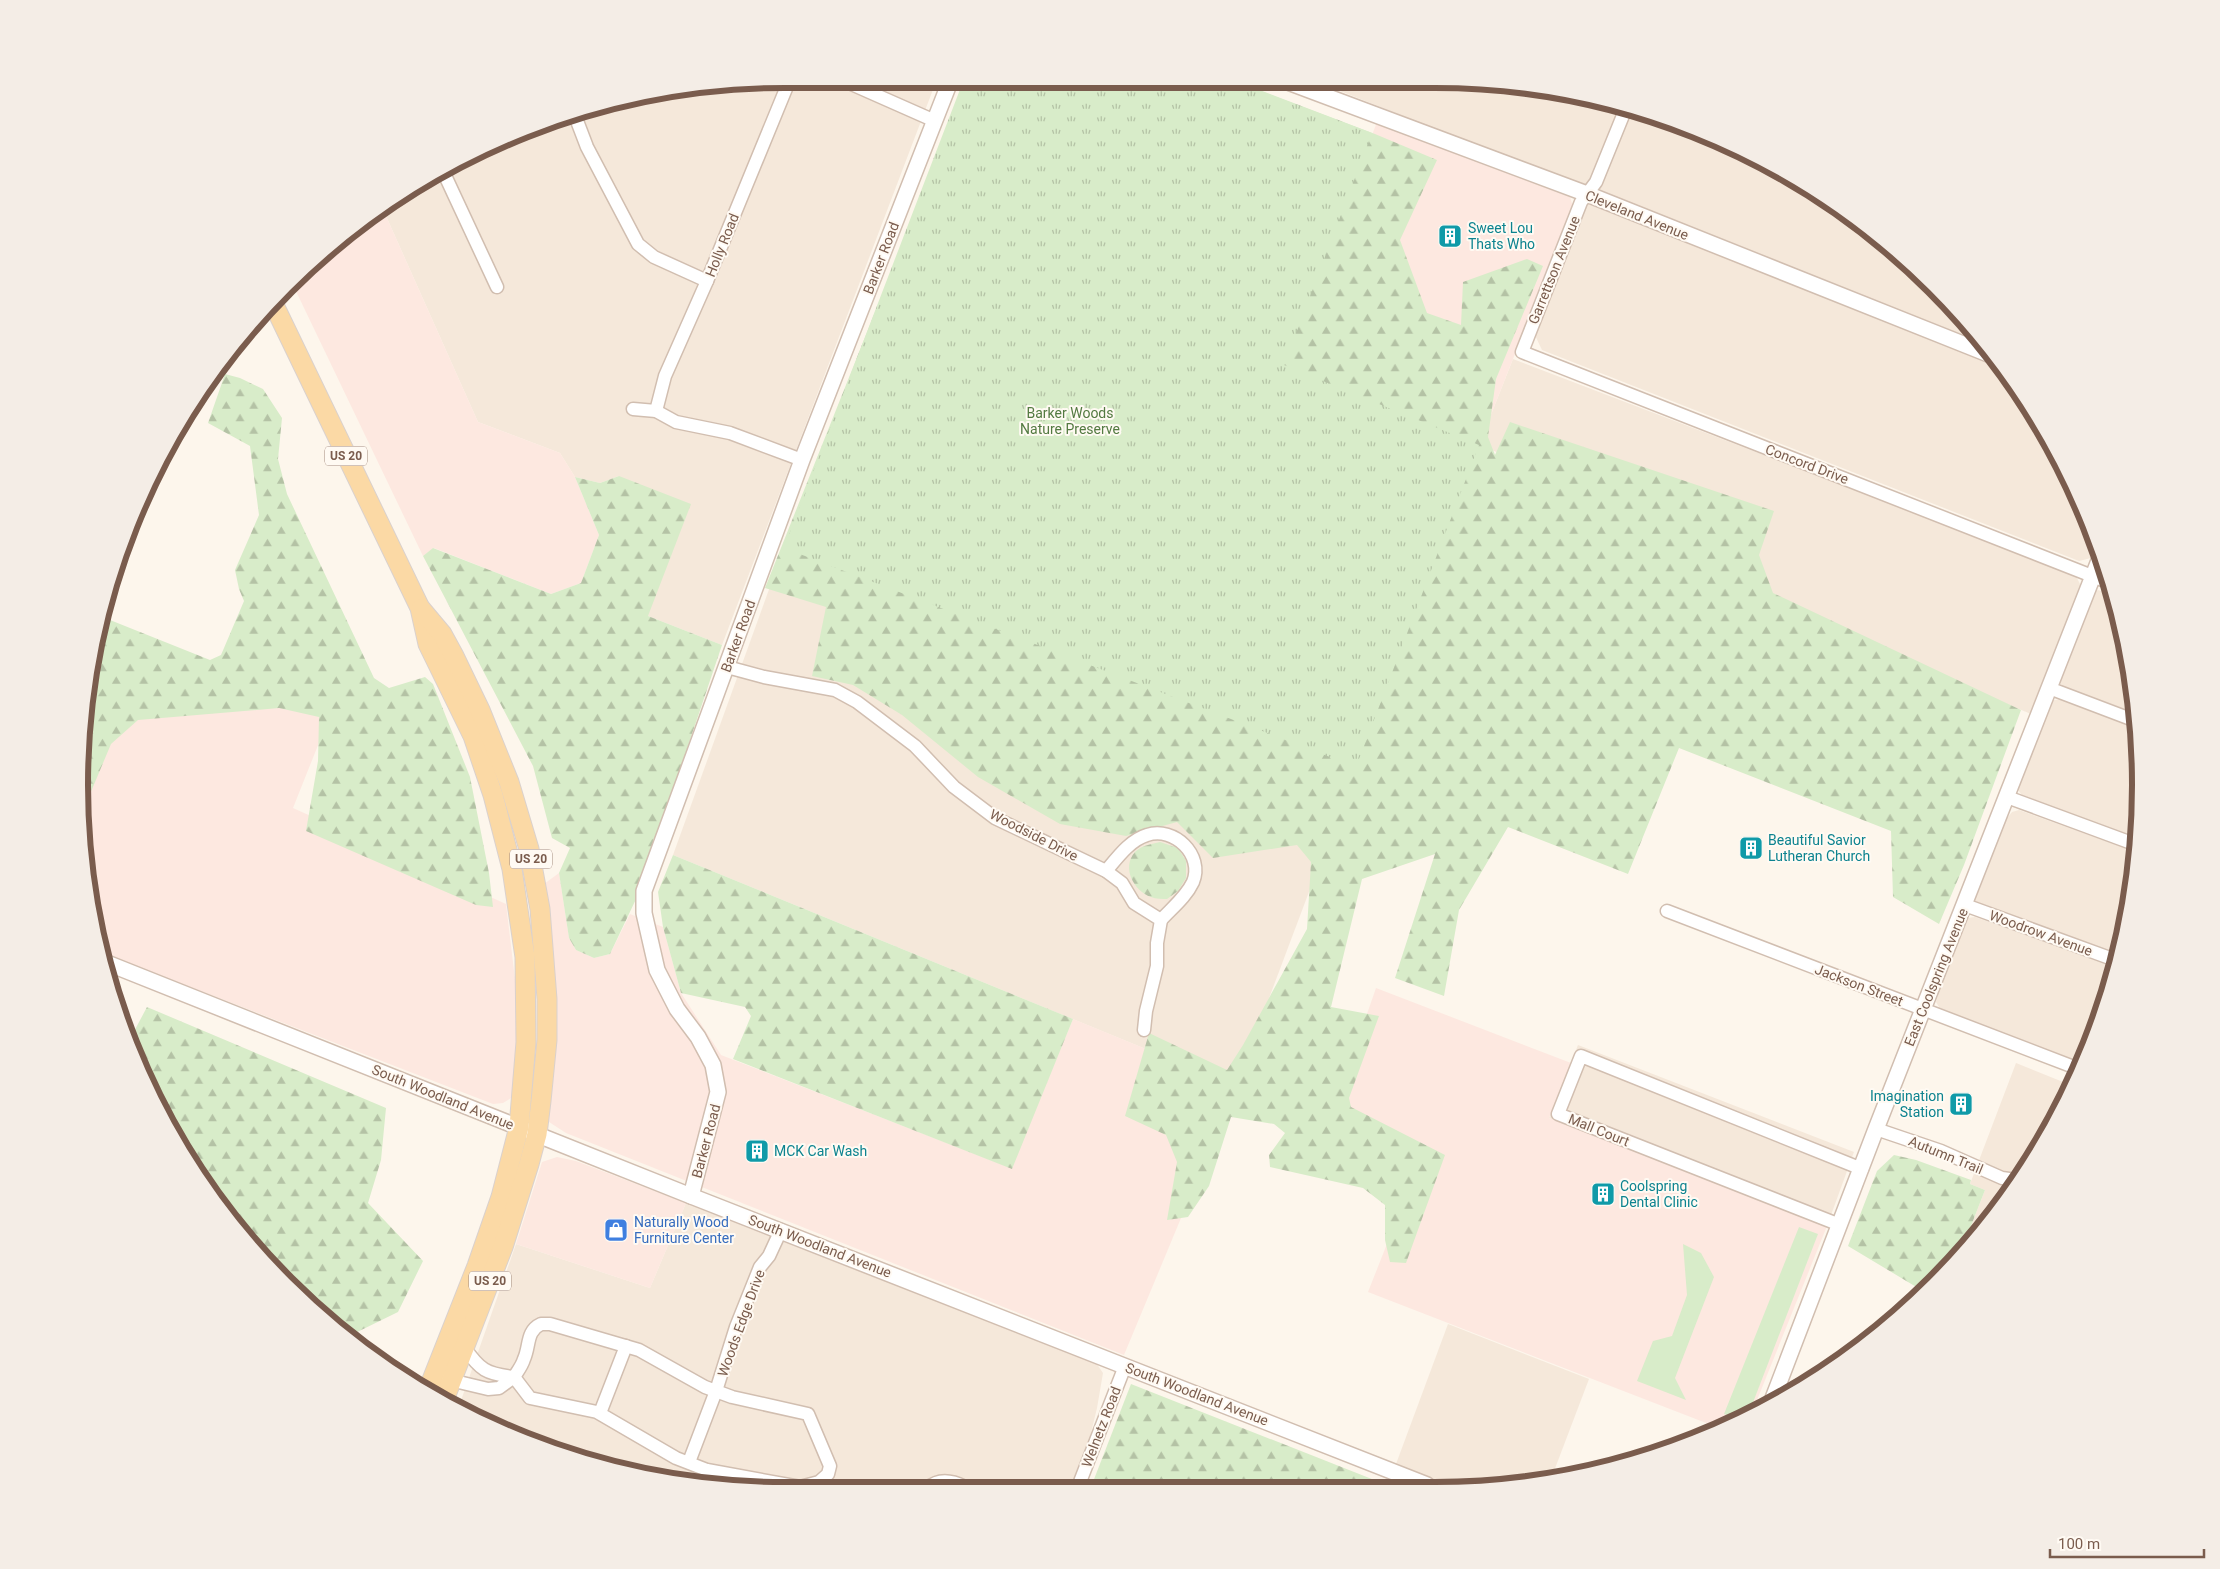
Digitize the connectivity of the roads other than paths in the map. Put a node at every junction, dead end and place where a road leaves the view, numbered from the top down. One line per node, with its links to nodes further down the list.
1 (786, 88): 10 (street, Holly Road)
2 (860, 88): 7 (street)
3 (947, 88): 7 (street, Barker Road)
4 (1304, 88): 9 (street, Cleveland Avenue)
5 (1624, 113): 9 (street, Garrettson Avenue)
6 (576, 119): 10 (street)
7 (934, 121): 17 (street, Barker Road)
8 (445, 176): 11 (street)
9 (1587, 194): 13 (street, Garrettson Avenue); 14 (street, Cleveland Avenue)
10 (707, 281): 16 (street, Holly Road)
11 (497, 287)
12 (276, 309): 36 (main road, US 20)
13 (1522, 352): 19 (street, Concord Drive)
14 (1981, 352)
15 (633, 409): 16 (street)
16 (656, 411): 17 (street)
17 (802, 460): 21 (street, Barker Road)
18 (2097, 565): 19 (street, East Coolspring Avenue)
19 (2093, 576): 20 (street, Concord Drive); 22 (street, East Coolspring Avenue)
20 (2102, 580)
21 (727, 667): 26 (street, Woodside Drive); 39 (street, Barker Road)
22 (2048, 688): 23 (street); 24 (street, East Coolspring Avenue)
23 (2129, 718)
24 (2007, 797): 25 (street); 27 (street, East Coolspring Avenue)
25 (2130, 842)
26 (1106, 870): 29 (street, Woodside Drive); 29 (street)
27 (1964, 905): 30 (street, Woodrow Avenue); 32 (street, East Coolspring Avenue)
28 (1667, 911): 32 (street, Jackson Street)
29 (1161, 920): 33 (street)
30 (2110, 958)
31 (111, 965): 36 (street, South Woodland Avenue)
32 (1923, 1010): 34 (street, Jackson Street); 35 (street, East Coolspring Avenue)
33 (1144, 1030)
34 (2072, 1066)
35 (1876, 1129): 37 (street, East Coolspring Avenue); 38 (street, Autumn Trail)
36 (528, 1130): 39 (street, South Woodland Avenue); 43 (main road, US 20); 47 (main road, US 20)
37 (1862, 1169): 40 (street, East Coolspring Avenue); 40 (street, Mall Court)
38 (2010, 1179)
39 (691, 1196): 41 (street, South Woodland Avenue)
40 (1840, 1225): 49 (street, East Coolspring Avenue)
41 (781, 1230): 44 (street, South Woodland Avenue); 48 (street, Woods Edge Drive)
42 (626, 1346): 45 (street, Woods Edge Drive); 48 (street, Woods Edge Drive); 51 (street)
43 (464, 1347): 45 (street); 46 (main road, US 20)
44 (1125, 1366): 55 (street, Welnetz Road); 56 (street, South Woodland Avenue)
45 (514, 1377): 46 (street); 51 (street, Woods Edge Drive)
46 (452, 1381): 47 (street); 50 (main road, US 20)
47 (431, 1382)
48 (716, 1391): 52 (street, Woods Edge Drive); 54 (street, Woods Edge Drive)
49 (1776, 1393)
50 (447, 1394)
51 (600, 1413): 52 (street, Woods Edge Drive)
52 (689, 1462): 53 (street, Woods Edge Drive)
53 (769, 1481)
54 (819, 1482)
55 (1080, 1482)
56 (1419, 1482)

